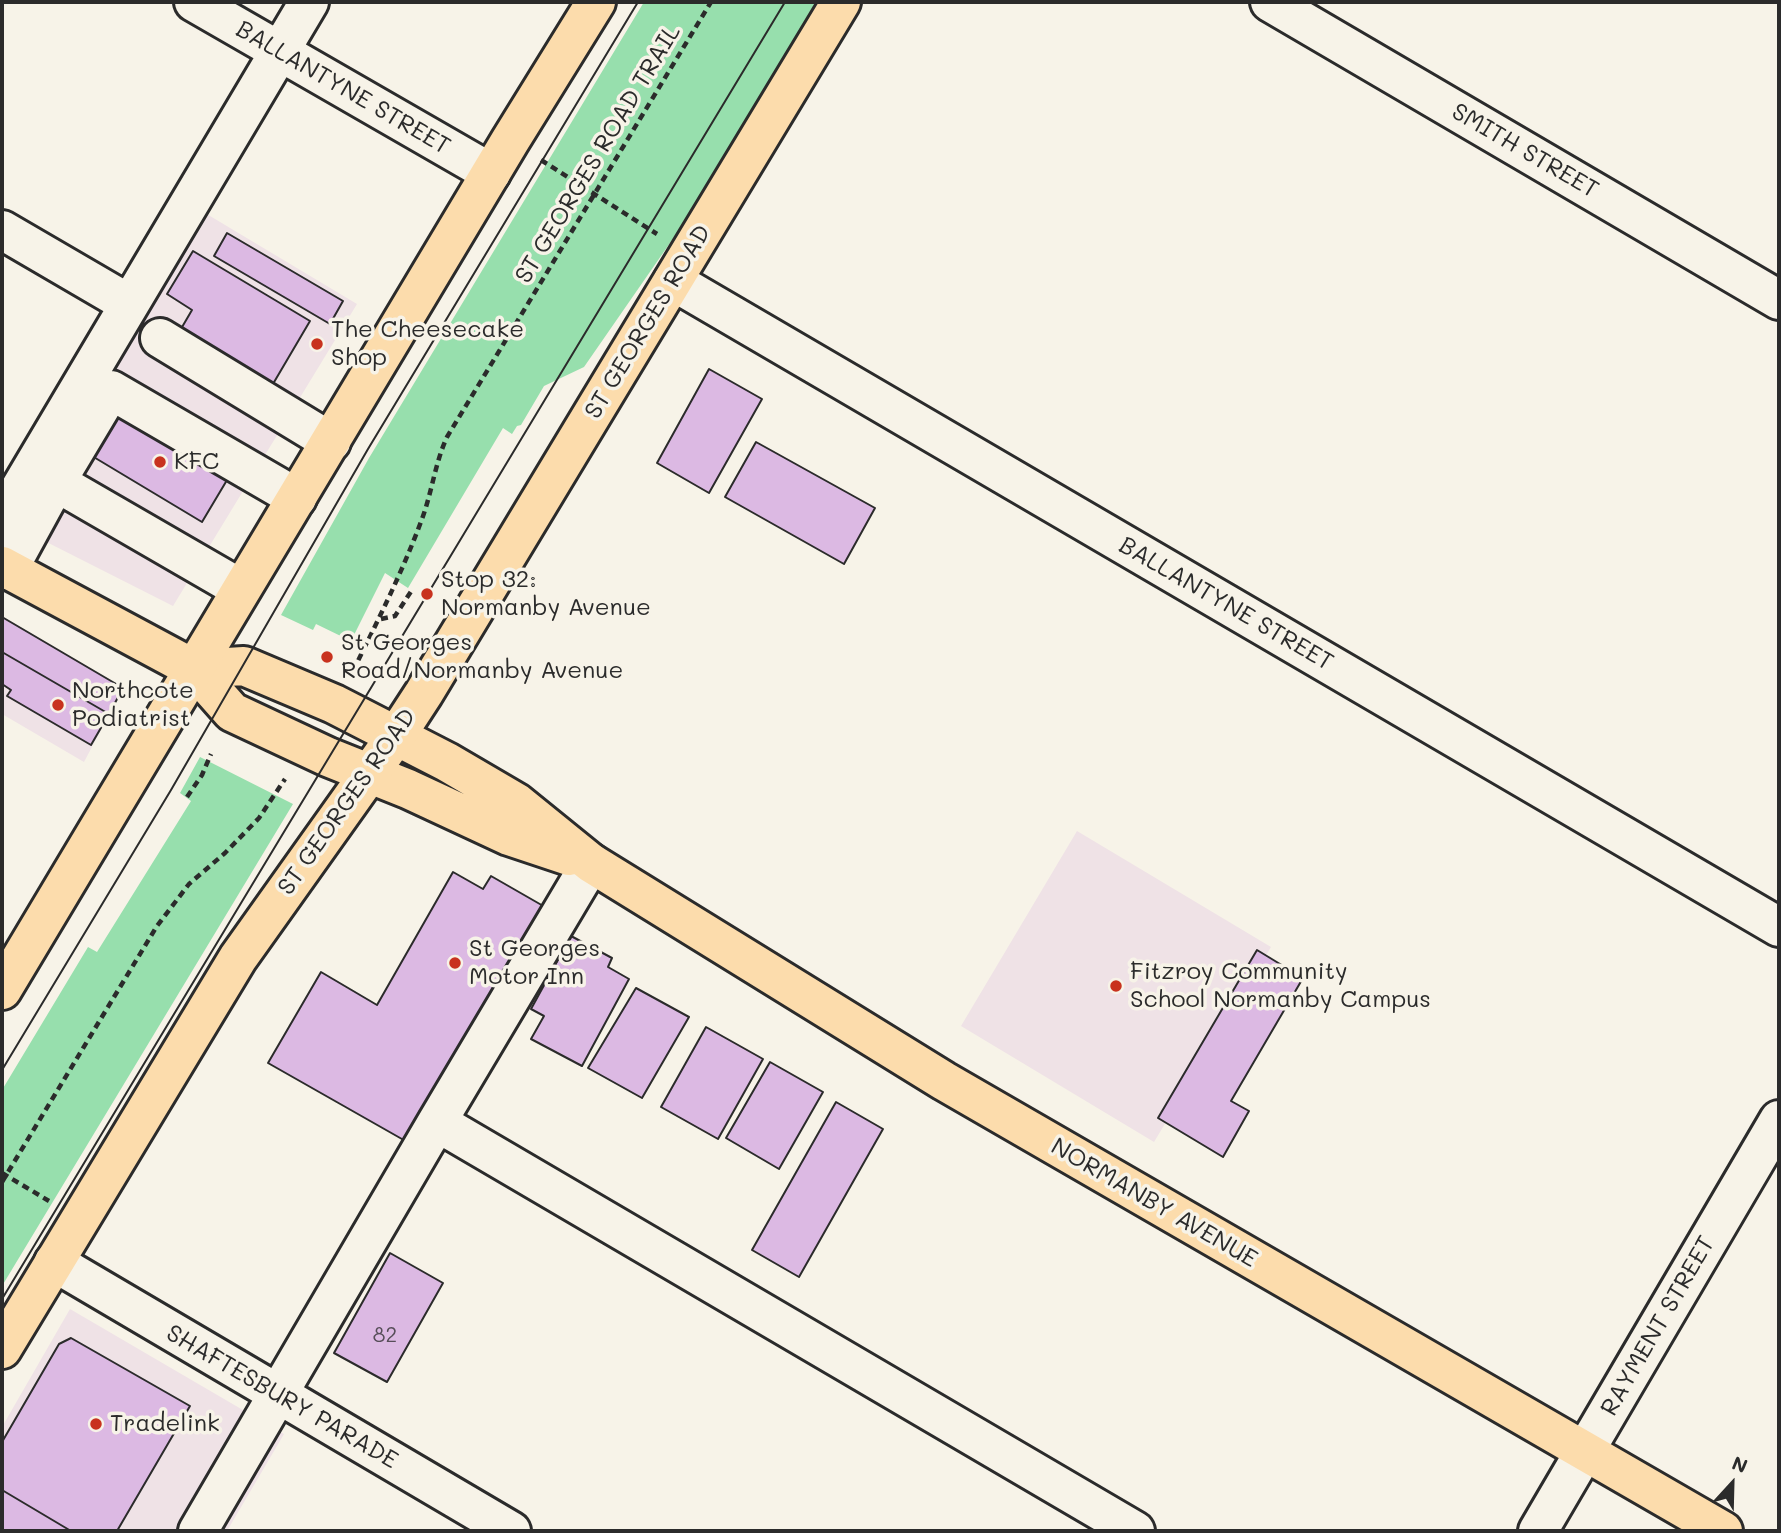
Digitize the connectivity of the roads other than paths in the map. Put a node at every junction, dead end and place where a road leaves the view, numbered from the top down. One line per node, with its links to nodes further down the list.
1 (194, 2): 6 (street, BALLANTYNE STREET)
2 (309, 2): 6 (street)
3 (596, 2): 7 (main road)
4 (841, 2): 9 (main road, ST GEORGES ROAD)
5 (1270, 2): 10 (street, SMITH STREET)
6 (278, 51): 7 (street, BALLANTYNE STREET); 11 (street)
7 (491, 173): 13 (main road)
8 (2, 230): 11 (street)
9 (682, 266): 20 (main road, ST GEORGES ROAD); 23 (street, BALLANTYNE STREET)
10 (1779, 300)
11 (129, 304): 16 (street)
12 (160, 338): 13 (street)
13 (331, 442): 15 (main road)
14 (56, 482): 15 (street); 17 (street); 18 (street)
15 (297, 498): 18 (main road)
16 (2, 519)
17 (5, 568): 19 (main road, NORMANBY AVENUE)
18 (241, 589): 19 (main road)
19 (194, 669): 20 (main road, NORMANBY AVENUE); 21 (main road, NORMANBY AVENUE); 24 (main road)
20 (396, 736): 21 (main road, ST GEORGES ROAD); 22 (main road, NORMANBY AVENUE)
21 (369, 774): 22 (main road, NORMANBY AVENUE); 27 (main road, ST GEORGES ROAD)
22 (591, 863): 26 (street); 30 (main road, NORMANBY AVENUE)
23 (1779, 927)
24 (2, 990)
25 (1779, 1120): 30 (street, RAYMENT STREET)
26 (437, 1122): 29 (street); 33 (street)
27 (54, 1262): 28 (main road, ST GEORGES ROAD); 29 (street, SHAFTESBURY PARADE)
28 (2, 1349)
29 (277, 1395): 31 (street); 32 (street, SHAFTESBURY PARADE)
30 (1584, 1452): 34 (street, RAYMENT STREET); 35 (main road, NORMANBY AVENUE)
31 (198, 1531)
32 (511, 1531)
33 (1135, 1531)
34 (1538, 1531)
35 (1723, 1531)

